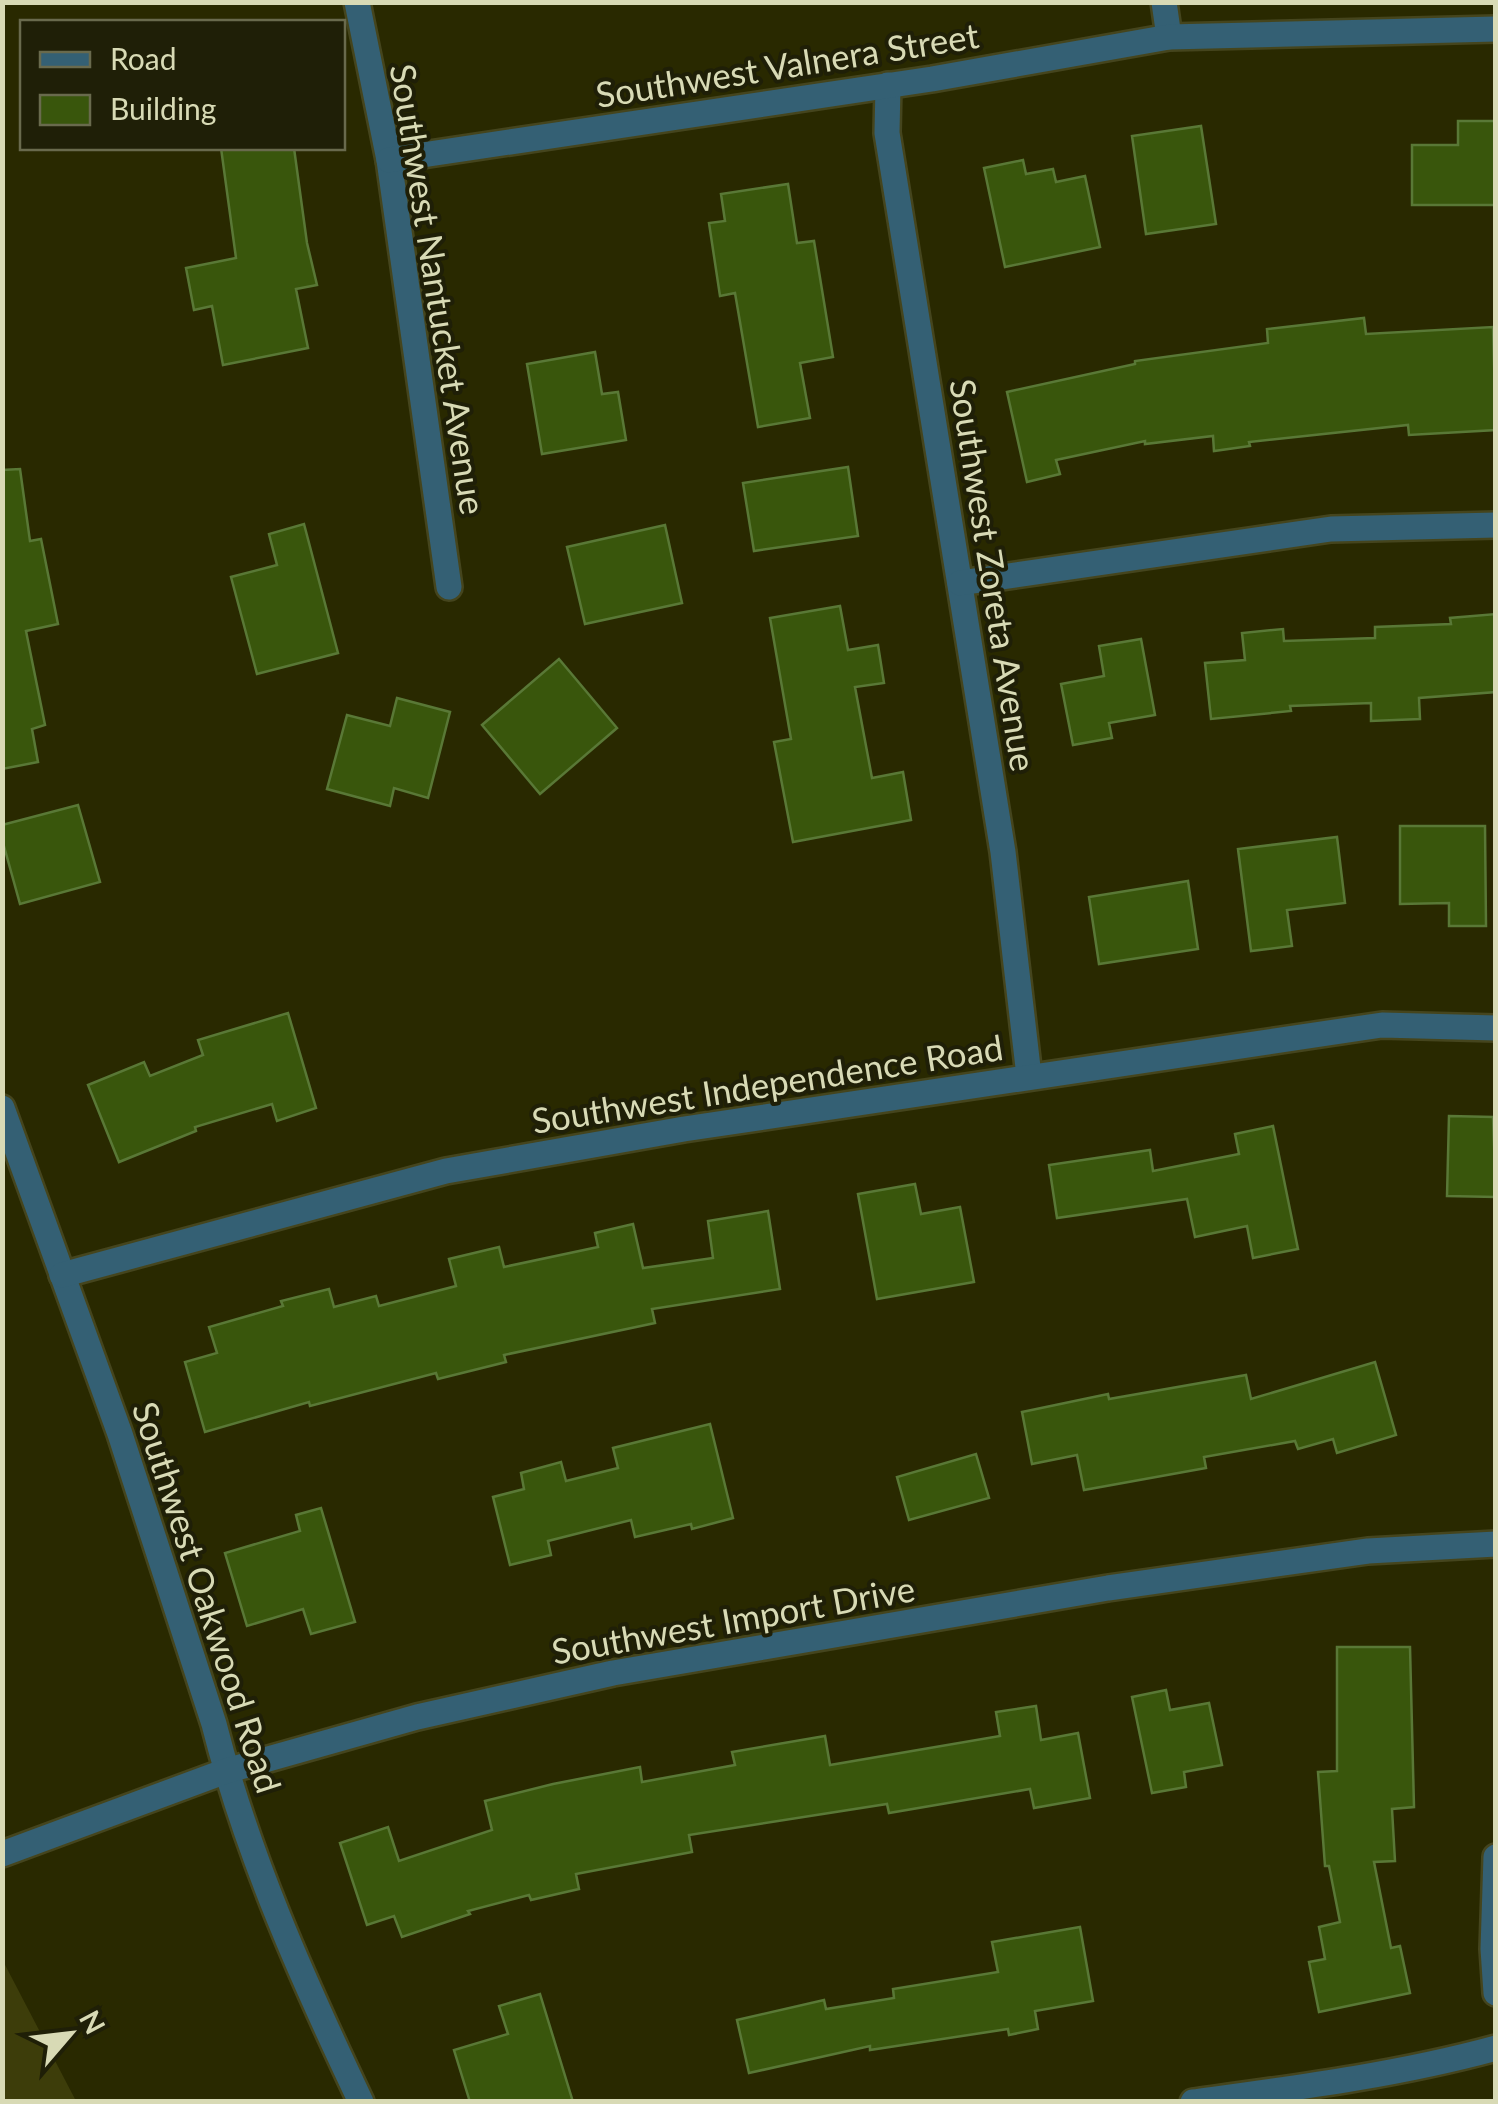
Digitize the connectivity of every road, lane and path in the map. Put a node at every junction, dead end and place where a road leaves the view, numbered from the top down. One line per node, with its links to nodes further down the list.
1 (357, 2): 6 (street, Southwest Nantucket Avenue)
2 (1164, 2): 4 (street)
3 (1496, 29): 4 (street, Southwest Valnera Street)
4 (1169, 37): 5 (street, Southwest Valnera Street)
5 (888, 85): 6 (street, Southwest Valnera Street); 8 (street, Southwest Zoreta Avenue)
6 (388, 160): 9 (street, Southwest Nantucket Avenue)
7 (1496, 525): 8 (street)
8 (960, 583): 11 (street, Southwest Zoreta Avenue)
9 (449, 587)
10 (1496, 1028): 11 (street, Southwest Independence Road)
11 (1029, 1076): 13 (street, Southwest Independence Road)
12 (2, 1108): 13 (street, Southwest Oakwood Road)
13 (62, 1275): 15 (street, Southwest Oakwood Road)
14 (1496, 1544): 15 (street, Southwest Import Drive)
15 (226, 1771): 16 (street, Southwest Import Drive); 20 (street, Southwest Oakwood Road)
16 (2, 1854)
17 (1496, 1857): 18 (street)
18 (1496, 1993)
19 (1496, 2048): 21 (street)
20 (361, 2102)
21 (1193, 2102)

